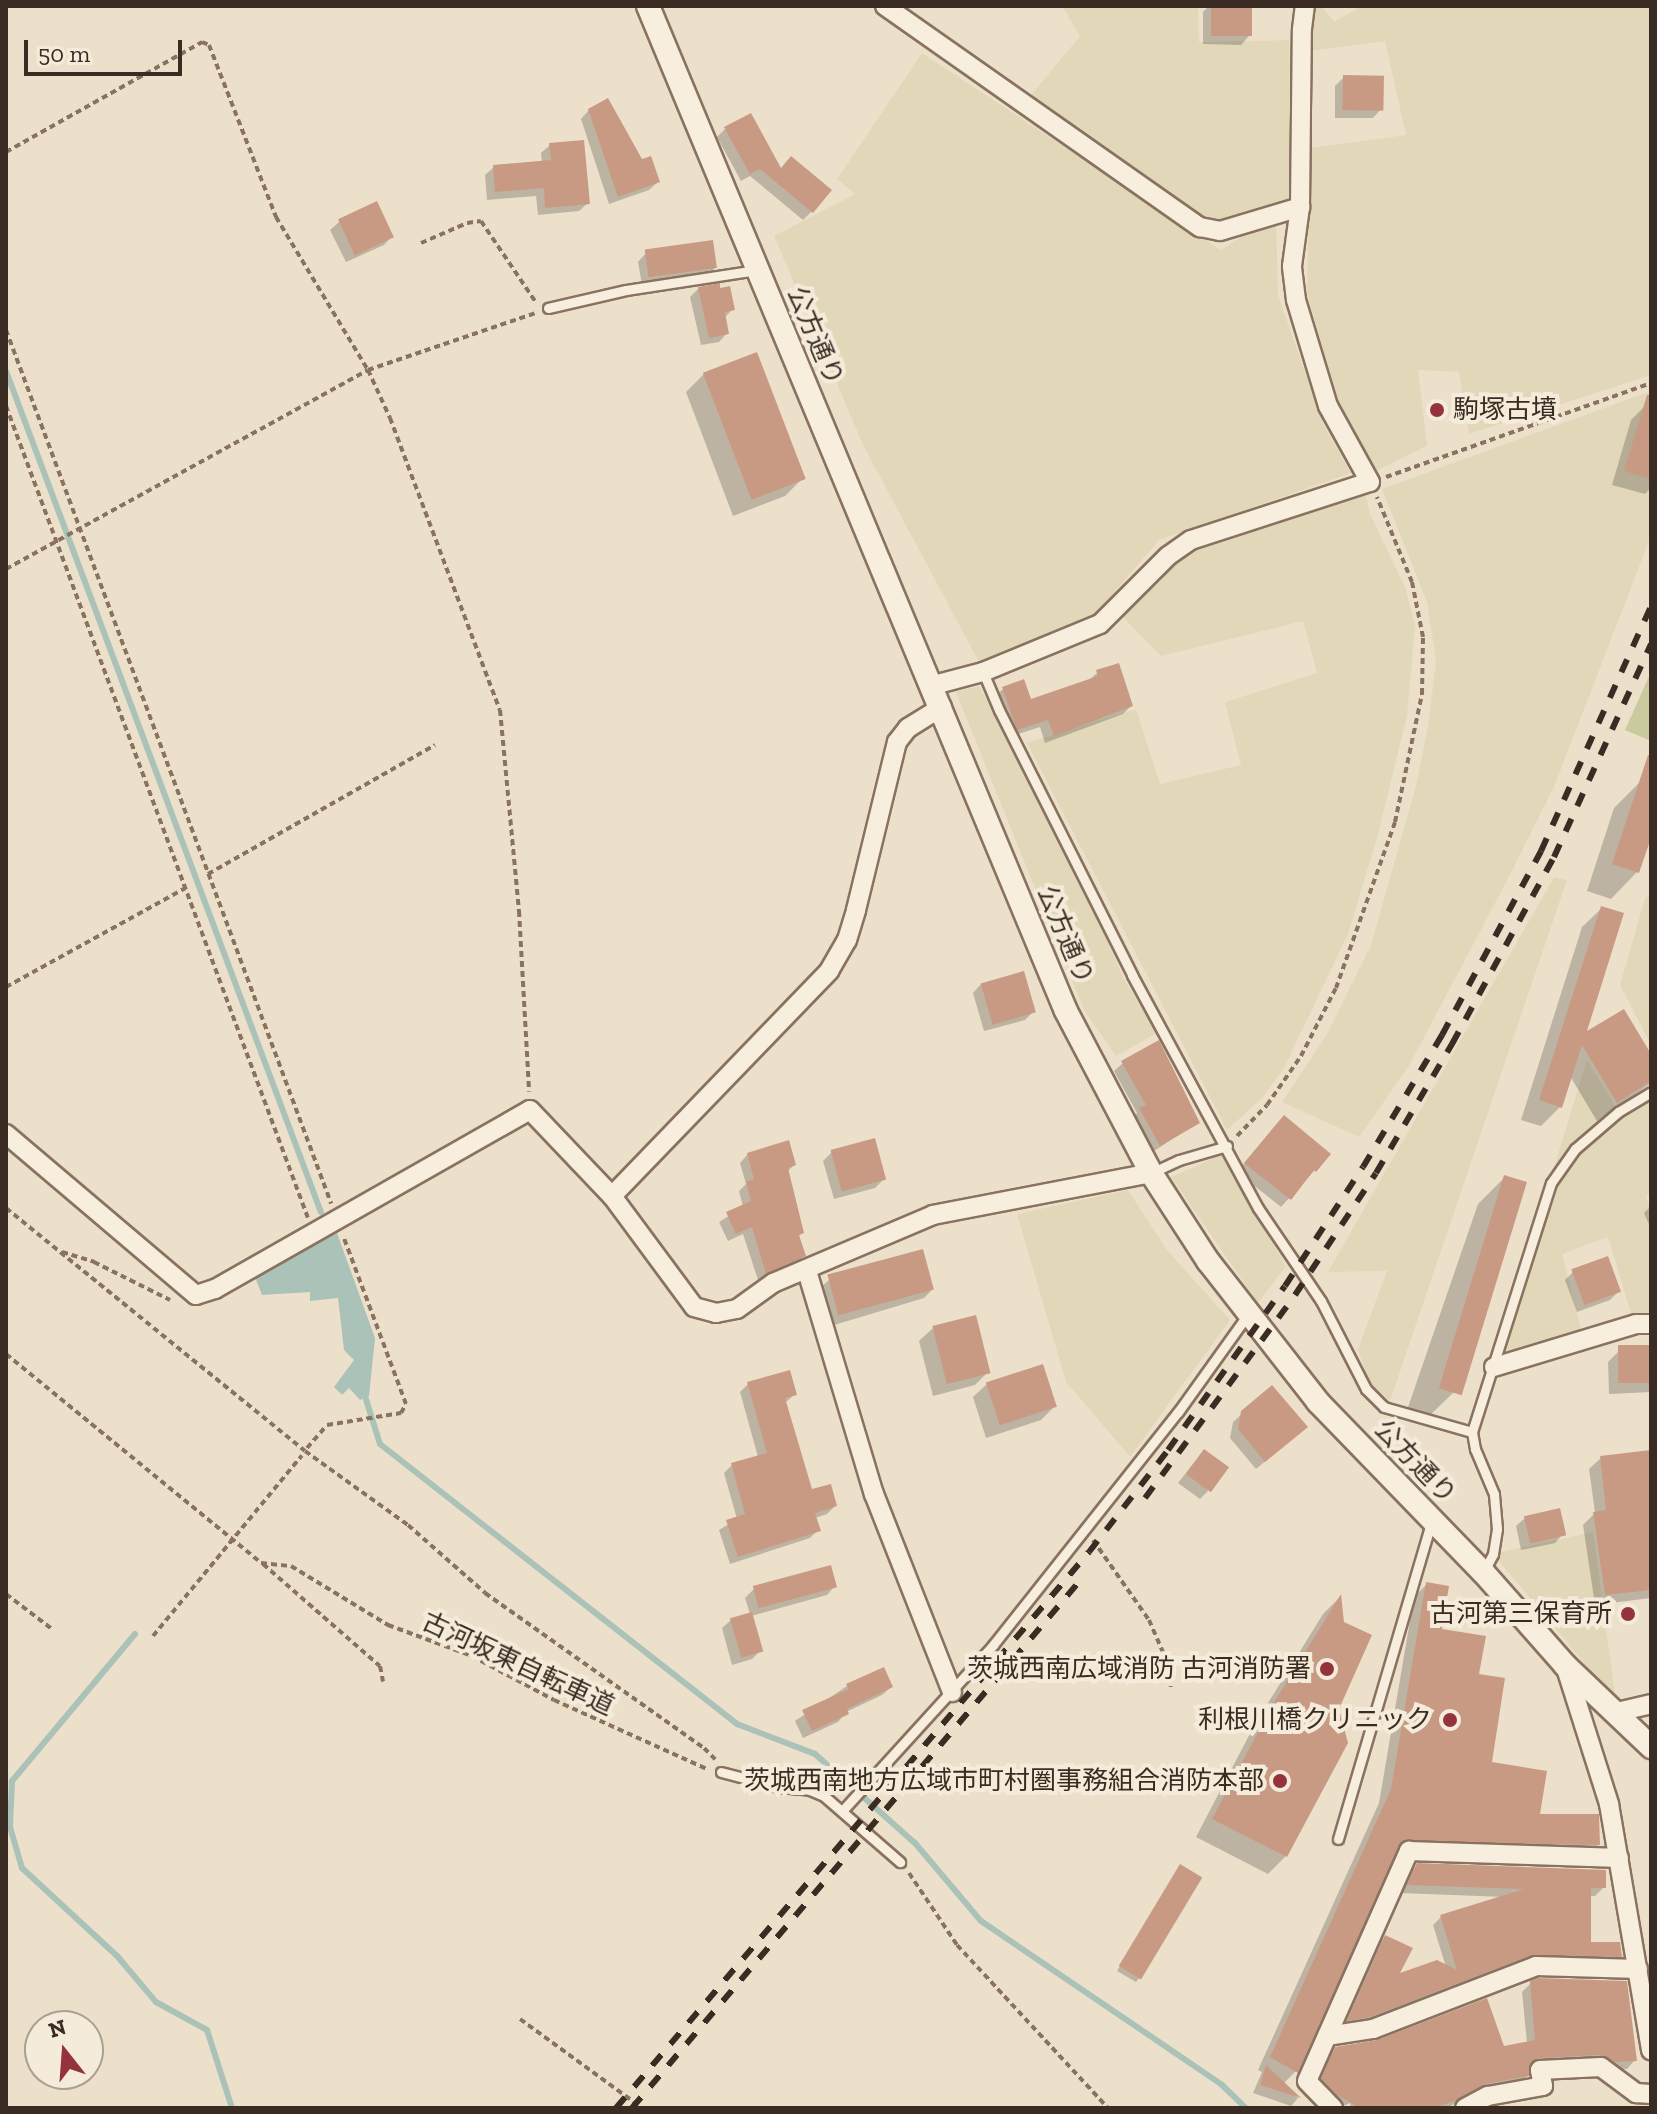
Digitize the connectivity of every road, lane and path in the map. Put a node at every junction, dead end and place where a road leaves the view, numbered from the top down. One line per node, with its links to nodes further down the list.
1 (648, 6): 7 (street, 公方通り)
2 (885, 6): 5 (street)
3 (1305, 6): 5 (street)
4 (6, 152): 10 (path)
5 (1300, 207): 13 (street)
6 (421, 243): 8 (path)
7 (756, 270): 8 (lane); 18 (street, 公方通り)
8 (548, 308): 10 (path)
9 (6, 330): 14 (path)
10 (368, 370): 14 (path); 25 (path)
11 (1651, 383): 13 (path)
12 (6, 406): 15 (path)
13 (1370, 482): 17 (street); 27 (path)
14 (76, 529): 15 (path); 21 (path)
15 (58, 539): 16 (path); 22 (path)
16 (6, 569)
17 (983, 672): 18 (street); 27 (lane)
18 (934, 685): 19 (street, 公方通り)
19 (942, 707): 28 (street, 公方通り); 29 (street)
20 (435, 745): 21 (path)
21 (208, 874): 31 (path)
22 (185, 888): 23 (path); 32 (path)
23 (6, 987)
24 (1651, 1092): 39 (lane)
25 (530, 1110): 29 (street); 31 (street)
26 (6, 1134): 35 (street)
27 (1227, 1146): 28 (lane); 40 (lane)
28 (1151, 1173): 34 (street); 36 (street, 公方通り)
29 (612, 1196): 34 (street)
30 (6, 1208): 33 (path)
31 (337, 1220): 32 (street); 41 (path)
32 (313, 1233): 35 (street)
33 (58, 1252): 35 (path); 58 (path)
34 (807, 1271): 54 (street)
35 (196, 1295)
36 (1249, 1313): 43 (street, 公方通り); 44 (lane)
37 (1651, 1324): 39 (street)
38 (6, 1354): 45 (path, 古河坂東自転車道)
39 (1494, 1367): 40 (lane)
40 (1472, 1432): 47 (lane)
41 (307, 1448)
42 (302, 1455): 45 (path)
43 (1432, 1520): 47 (street, 公方通り); 60 (lane)
44 (1085, 1530): 53 (path); 54 (lane)
45 (233, 1539): 46 (path, 古河坂東自転車道); 50 (path)
46 (261, 1563): 52 (path, 古河坂東自転車道); 58 (path, 古河坂東自転車道)
47 (1483, 1572): 51 (street, 公方通り)
48 (6, 1594): 49 (path)
49 (52, 1629)
50 (153, 1636)
51 (1565, 1665): 56 (street, 公方通り); 61 (street)
52 (383, 1682)
53 (1171, 1687)
54 (952, 1692): 59 (lane)
55 (1651, 1704): 56 (street)
56 (1617, 1712): 57 (street, 公方通り)
57 (1651, 1747)
58 (721, 1772): 59 (lane)
59 (846, 1807): 62 (lane)
60 (1338, 1839)
61 (1619, 1858): 63 (street); 65 (street)
62 (900, 1862): 69 (path)
63 (1638, 1969): 65 (street); 66 (street)
64 (520, 2019): 68 (path)
65 (1327, 2036): 70 (street)
66 (1651, 2050)
67 (1651, 2094): 71 (street)
68 (642, 2108)
69 (1108, 2108)
70 (1333, 2108)
71 (1465, 2108)

